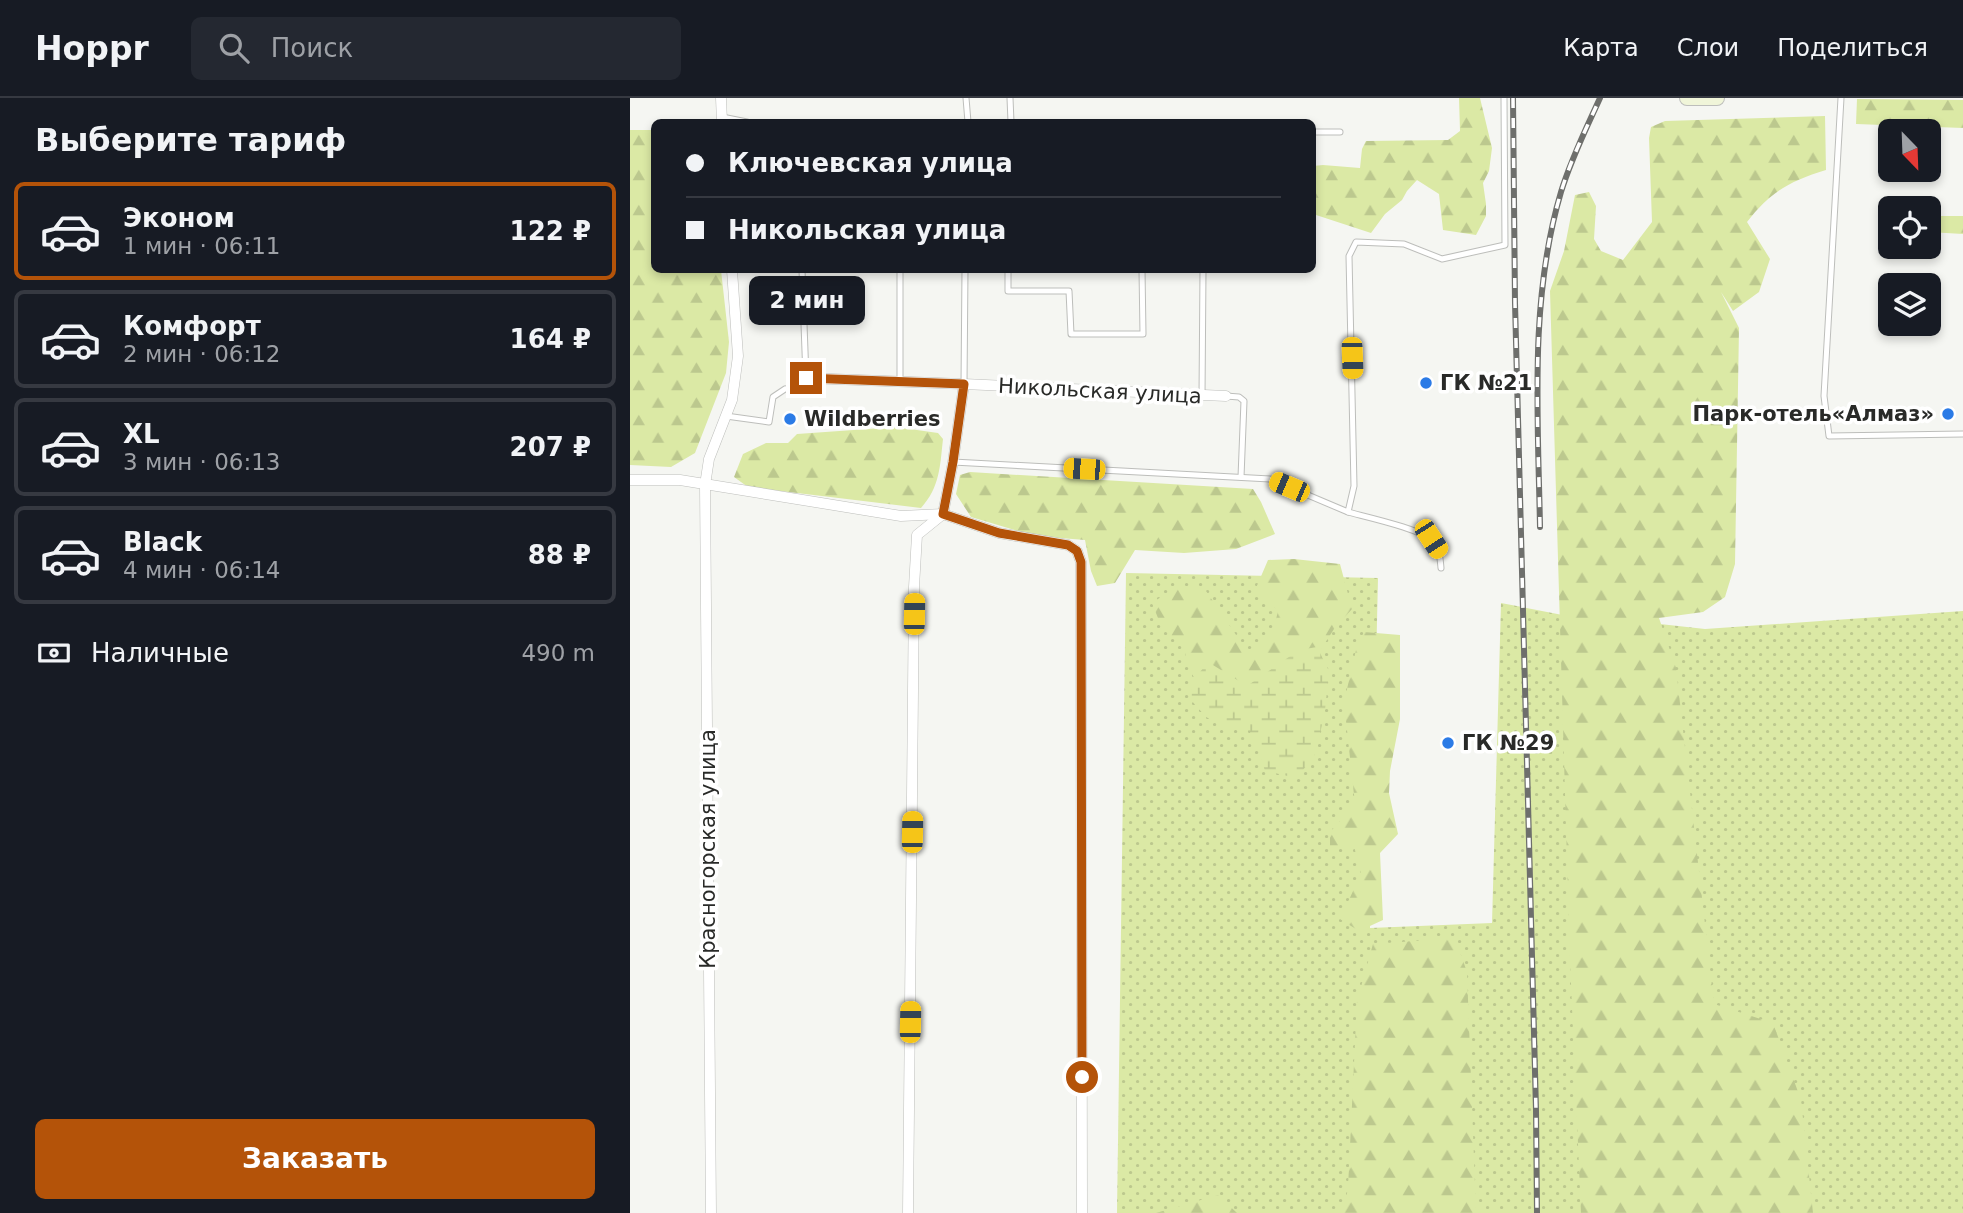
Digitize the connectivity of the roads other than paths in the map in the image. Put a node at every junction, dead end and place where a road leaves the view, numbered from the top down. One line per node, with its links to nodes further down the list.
1 (721, 98): 8 (street)
2 (966, 98): 9 (lane)
3 (1010, 98): 10 (lane)
4 (1504, 98): 32 (lane)
5 (1687, 98): 6 (main road)
6 (1717, 98)
7 (1841, 98): 27 (lane)
8 (722, 119)
9 (968, 119)
10 (1011, 119)
11 (1316, 132): 12 (lane)
12 (1340, 132)
13 (732, 273): 26 (street, Красногорская улица)
14 (802, 273): 20 (lane)
15 (900, 273): 21 (lane)
16 (965, 273): 22 (lane)
17 (1008, 273): 18 (lane)
18 (1142, 273)
19 (1203, 273): 24 (lane)
20 (806, 378): 21 (street, Никольская улица)
21 (900, 382): 22 (street, Никольская улица)
22 (964, 384): 24 (street, Никольская улица); 28 (street)
23 (785, 389): 26 (lane)
24 (1202, 396): 25 (street, Никольская улица)
25 (1226, 396): 29 (lane)
26 (726, 416): 31 (street, Красногорская улица)
27 (1963, 434)
28 (953, 462): 29 (lane); 33 (street)
29 (1241, 477): 32 (lane)
30 (630, 480): 31 (street)
31 (705, 485): 33 (street); 35 (street, Красногорская улица)
32 (1348, 512): 34 (lane)
33 (943, 514): 36 (street); 37 (street)
34 (1441, 568)
35 (711, 1213)
36 (908, 1213)
37 (1082, 1213)

